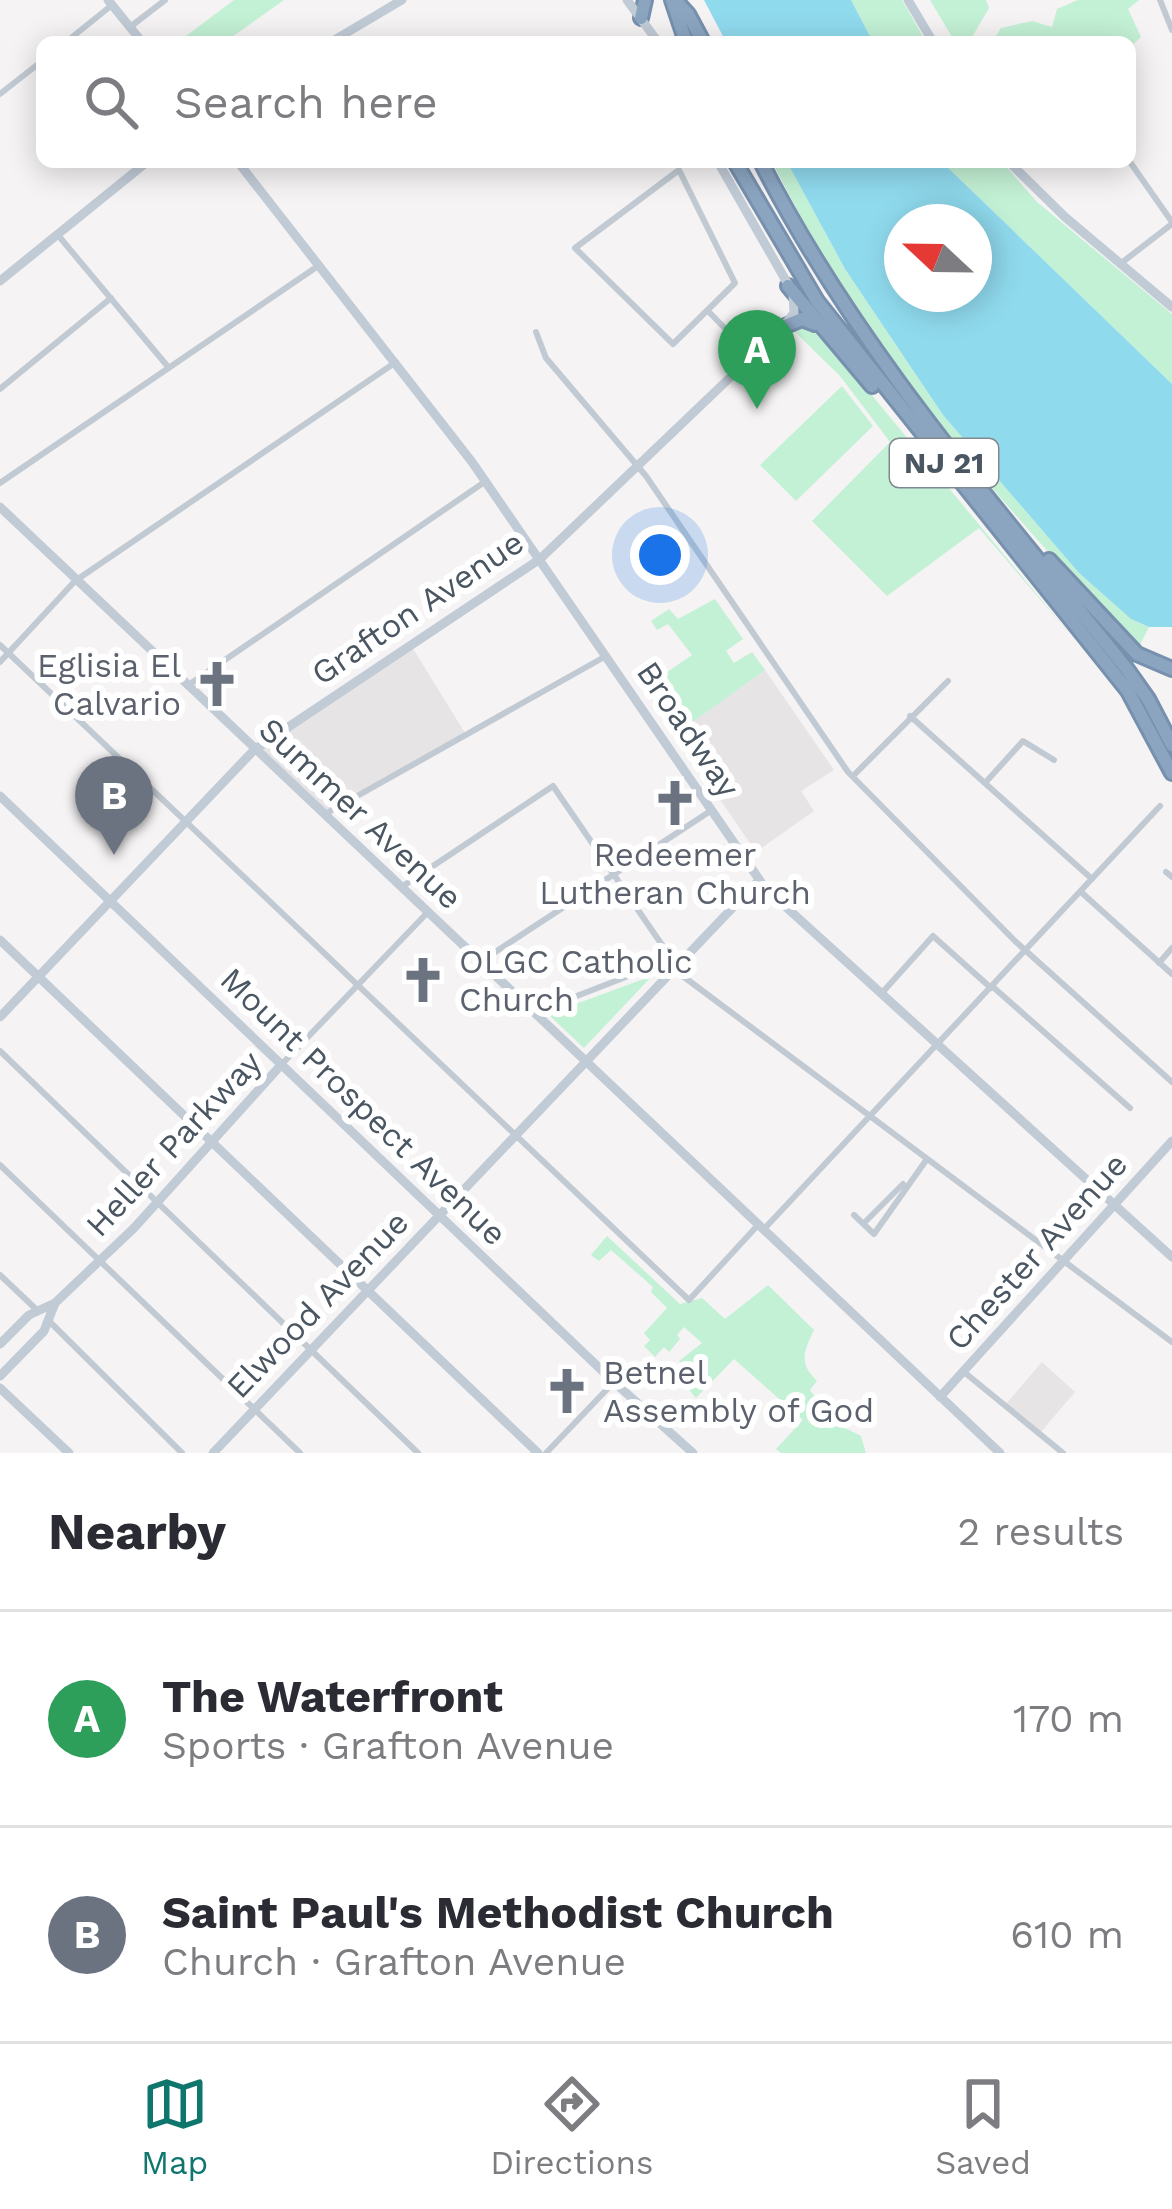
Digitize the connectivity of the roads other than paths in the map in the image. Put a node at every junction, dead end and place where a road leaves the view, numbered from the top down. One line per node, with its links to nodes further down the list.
1 (165, 0): 11 (street)
2 (402, 0): 15 (street)
3 (627, 0): 10 (street)
4 (645, 0): 10 (highway)
5 (674, 0): 17 (highway); 18 (highway)
6 (691, 0): 19 (highway)
7 (908, 0): 20 (street)
8 (1160, 0): 12 (street)
9 (110, 3): 11 (street); 13 (street)
10 (641, 18): 16 (street)
11 (130, 28): 14 (street)
12 (1172, 30)
13 (73, 36)
14 (137, 36)
15 (341, 36)
16 (654, 36)
17 (684, 36)
18 (701, 36)
19 (703, 36)
20 (929, 36)
21 (36, 66): 22 (street)
22 (0, 94)
23 (140, 168): 31 (street)
24 (243, 168): 32 (street, Broadway)
25 (721, 168): 35 (street)
26 (739, 168): 46 (highway, NJ 21)
27 (764, 168): 47 (highway, NJ 21)
28 (1016, 168): 33 (street)
29 (1134, 168): 30 (street)
30 (1172, 223): 33 (street)
31 (58, 234): 34 (street); 36 (street)
32 (321, 264): 43 (street, Broadway); 44 (street)
33 (1120, 264): 37 (street)
34 (0, 280)
35 (788, 286): 39 (street); 40 (highway)
36 (111, 298): 44 (street); 45 (street)
37 (1172, 307)
38 (708, 311): 38 (street); 42 (street)
39 (783, 327): 40 (highway); 42 (street, Grafton Avenue)
40 (824, 330): 46 (highway)
41 (536, 332): 48 (street)
42 (753, 357): 48 (street, Grafton Avenue)
43 (396, 362): 49 (street, Broadway); 53 (street)
44 (169, 368): 50 (street)
45 (0, 389)
46 (939, 456): 65 (highway, NJ 21)
47 (957, 458): 58 (highway); 62 (highway, NJ 21)
48 (638, 466): 52 (street, Grafton Avenue); 66 (street)
49 (486, 482): 52 (street, Broadway); 60 (street)
50 (0, 483)
51 (0, 507): 53 (street, Summer Avenue)
52 (540, 559): 56 (street, Broadway); 63 (street, Grafton Avenue)
53 (75, 581): 55 (street); 60 (street, Summer Avenue)
54 (0, 645): 55 (street)
55 (8, 653): 57 (street); 72 (street)
56 (606, 656): 70 (street, Broadway); 71 (street)
57 (0, 662)
58 (1172, 669)
59 (948, 681): 61 (street)
60 (187, 687): 63 (street, Summer Avenue)
61 (910, 716): 66 (street); 67 (street)
62 (1172, 745)
63 (254, 750): 71 (street, Summer Avenue); 72 (street, Grafton Avenue)
64 (1054, 760): 67 (street)
65 (1172, 773)
66 (852, 778): 82 (street)
67 (985, 783): 74 (street)
68 (0, 796): 78 (street, Mount Prospect Avenue)
69 (1160, 806): 74 (street)
70 (712, 810): 73 (street); 75 (street, Broadway)
71 (323, 815): 76 (street, Summer Avenue)
72 (187, 822): 78 (street, Grafton Avenue); 88 (street)
73 (614, 875): 76 (street); 83 (street); 85 (street)
74 (1092, 879): 77 (street)
75 (759, 880): 85 (street, Elwood Avenue); 90 (street, Broadway)
76 (400, 888): 79 (street, Summer Avenue)
77 (1080, 892): 82 (street); 84 (street)
78 (111, 902): 87 (street, Grafton Avenue); 96 (street, Mount Prospect Avenue)
79 (427, 913): 83 (street, Summer Avenue); 88 (street, Heller Parkway)
80 (0, 940): 87 (street)
81 (1172, 948): 84 (street)
82 (1026, 950): 89 (street); 97 (street)
83 (479, 962): 91 (street, Summer Avenue)
84 (1159, 963): 86 (street)
85 (675, 966): 91 (street); 95 (street, Elwood Avenue); 99 (street)
86 (1172, 974)
87 (38, 977): 92 (street, Grafton Avenue); 101 (street)
88 (359, 986): 96 (street, Heller Parkway); 100 (street)
89 (992, 987): 90 (street); 93 (street); 98 (street)
90 (881, 994): 93 (street, Broadway)
91 (533, 1013): 95 (street, Summer Avenue)
92 (0, 1017)
93 (938, 1045): 99 (street); 107 (street, Broadway)
94 (0, 1051): 106 (street)
95 (585, 1061): 100 (street, Elwood Avenue); 111 (street, Summer Avenue)
96 (281, 1065): 101 (street, Heller Parkway); 108 (street, Mount Prospect Avenue)
97 (1172, 1082)
98 (1130, 1108)
99 (871, 1117): 103 (street); 111 (street)
100 (515, 1135): 108 (street, Elwood Avenue); 111 (street)
101 (209, 1141): 106 (street, Heller Parkway); 116 (street)
102 (1172, 1141): 107 (street, Chester Avenue)
103 (927, 1159): 105 (street); 113 (street)
104 (0, 1165): 114 (street)
105 (915, 1173): 110 (street); 110 (street)
106 (158, 1203): 114 (street, Heller Parkway); 122 (street)
107 (1113, 1204): 112 (street, Broadway); 113 (street, Chester Avenue)
108 (439, 1215): 116 (street, Elwood Avenue); 125 (street, Mount Prospect Avenue)
109 (854, 1215): 110 (street)
110 (863, 1224)
111 (760, 1227): 127 (street, Summer Avenue)
112 (1172, 1257)
113 (1063, 1261): 120 (street); 123 (street, Chester Avenue)
114 (100, 1262): 117 (street, Heller Parkway); 128 (street)
115 (0, 1275): 118 (street)
116 (367, 1291): 122 (street, Elwood Avenue); 134 (street)
117 (56, 1303): 118 (street, Heller Parkway); 119 (street, Heller Parkway)
118 (38, 1311): 119 (street); 121 (street, Heller Parkway)
119 (50, 1322): 124 (street, Heller Parkway); 130 (street)
120 (1172, 1342)
121 (0, 1344)
122 (311, 1350): 128 (street, Elwood Avenue); 133 (street)
123 (963, 1371): 127 (street, Chester Avenue); 137 (street)
124 (0, 1376)
125 (614, 1382): 134 (street); 135 (street, Mount Prospect Avenue)
126 (0, 1388): 129 (street)
127 (940, 1396): 136 (street, Summer Avenue)
128 (254, 1409): 131 (street, Elwood Avenue); 132 (street)
129 (69, 1453)
130 (182, 1453)
131 (213, 1453)
132 (300, 1453)
133 (418, 1453)
134 (542, 1453)
135 (693, 1453)
136 (1000, 1453)
137 (1063, 1453)

